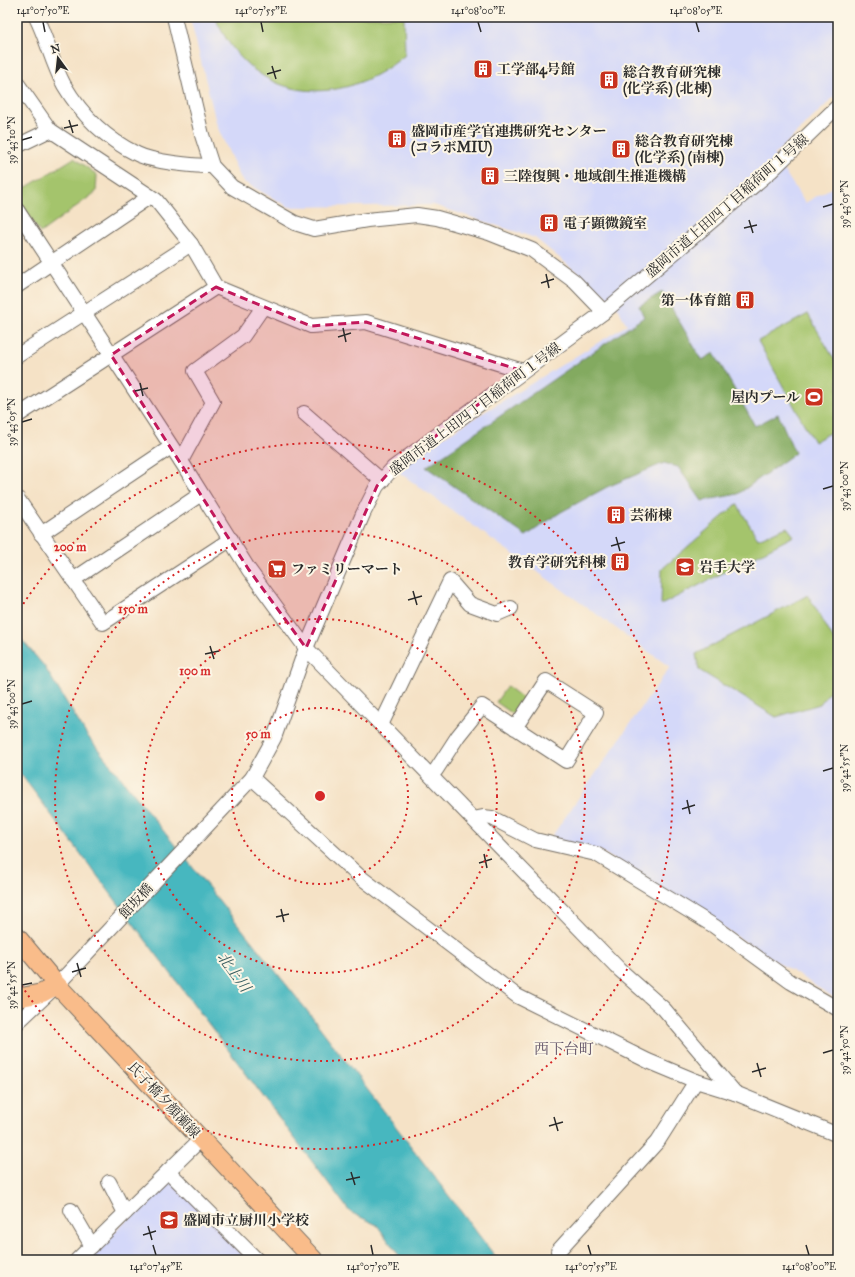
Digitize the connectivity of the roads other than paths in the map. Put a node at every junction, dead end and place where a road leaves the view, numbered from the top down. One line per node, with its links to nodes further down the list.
1 (36, 17): 7 (street)
2 (174, 17): 7 (street)
3 (17, 83): 5 (street)
4 (838, 106): 16 (street, 盛岡市道上田四丁目稲荷町１号線)
5 (50, 130): 6 (street); 8 (street)
6 (17, 146)
7 (212, 166): 16 (street)
8 (150, 197): 10 (street); 11 (street)
9 (18, 213): 11 (street)
10 (191, 244): 13 (street); 15 (street)
11 (52, 263): 12 (street); 15 (street)
12 (17, 286)
13 (216, 287): 14 (street); 17 (street)
14 (263, 307): 19 (street); 23 (street)
15 (84, 312): 17 (street); 18 (street)
16 (604, 312): 19 (street, 盛岡市道上田四丁目稲荷町１号線)
17 (111, 355): 21 (street); 22 (street)
18 (17, 356)
19 (523, 371): 24 (street, 盛岡市道上田四丁目稲荷町１号線)
20 (304, 413): 24 (street)
21 (17, 416)
22 (171, 447): 23 (street); 27 (street)
23 (181, 461): 25 (street)
24 (382, 481): 31 (street, 盛岡市道上田四丁目稲荷町１号線)
25 (201, 494): 28 (street); 29 (street)
26 (17, 498): 27 (street)
27 (41, 534): 29 (street)
28 (231, 539): 29 (street); 31 (street)
29 (73, 580)
30 (511, 608): 32 (street)
31 (306, 648): 32 (street); 35 (street, 盛岡市道上田四丁目稲荷町１号線)
32 (381, 725): 34 (street)
33 (515, 728): 33 (street); 34 (street)
34 (430, 775): 37 (street)
35 (252, 778): 36 (street, 盛岡市道上田四丁目稲荷町１号線); 43 (street)
36 (215, 817): 39 (street, 館坂橋)
37 (474, 819): 41 (street); 44 (street)
38 (17, 937): 39 (main road, 氏子橋夕顔瀬線)
39 (57, 985): 40 (main road); 42 (street, 館坂橋); 46 (main road, 氏子橋夕顔瀬線)
40 (17, 998)
41 (838, 1009)
42 (17, 1023)
43 (696, 1081): 44 (street); 52 (street)
44 (735, 1093): 45 (street)
45 (838, 1135)
46 (201, 1139): 47 (street); 55 (main road, 氏子橋夕顔瀬線)
47 (168, 1171): 50 (street); 54 (street)
48 (109, 1182): 50 (street)
49 (71, 1210): 51 (street)
50 (125, 1213): 51 (street)
51 (92, 1246): 53 (street)
52 (558, 1251)
53 (78, 1260)
54 (257, 1260)
55 (314, 1260)

